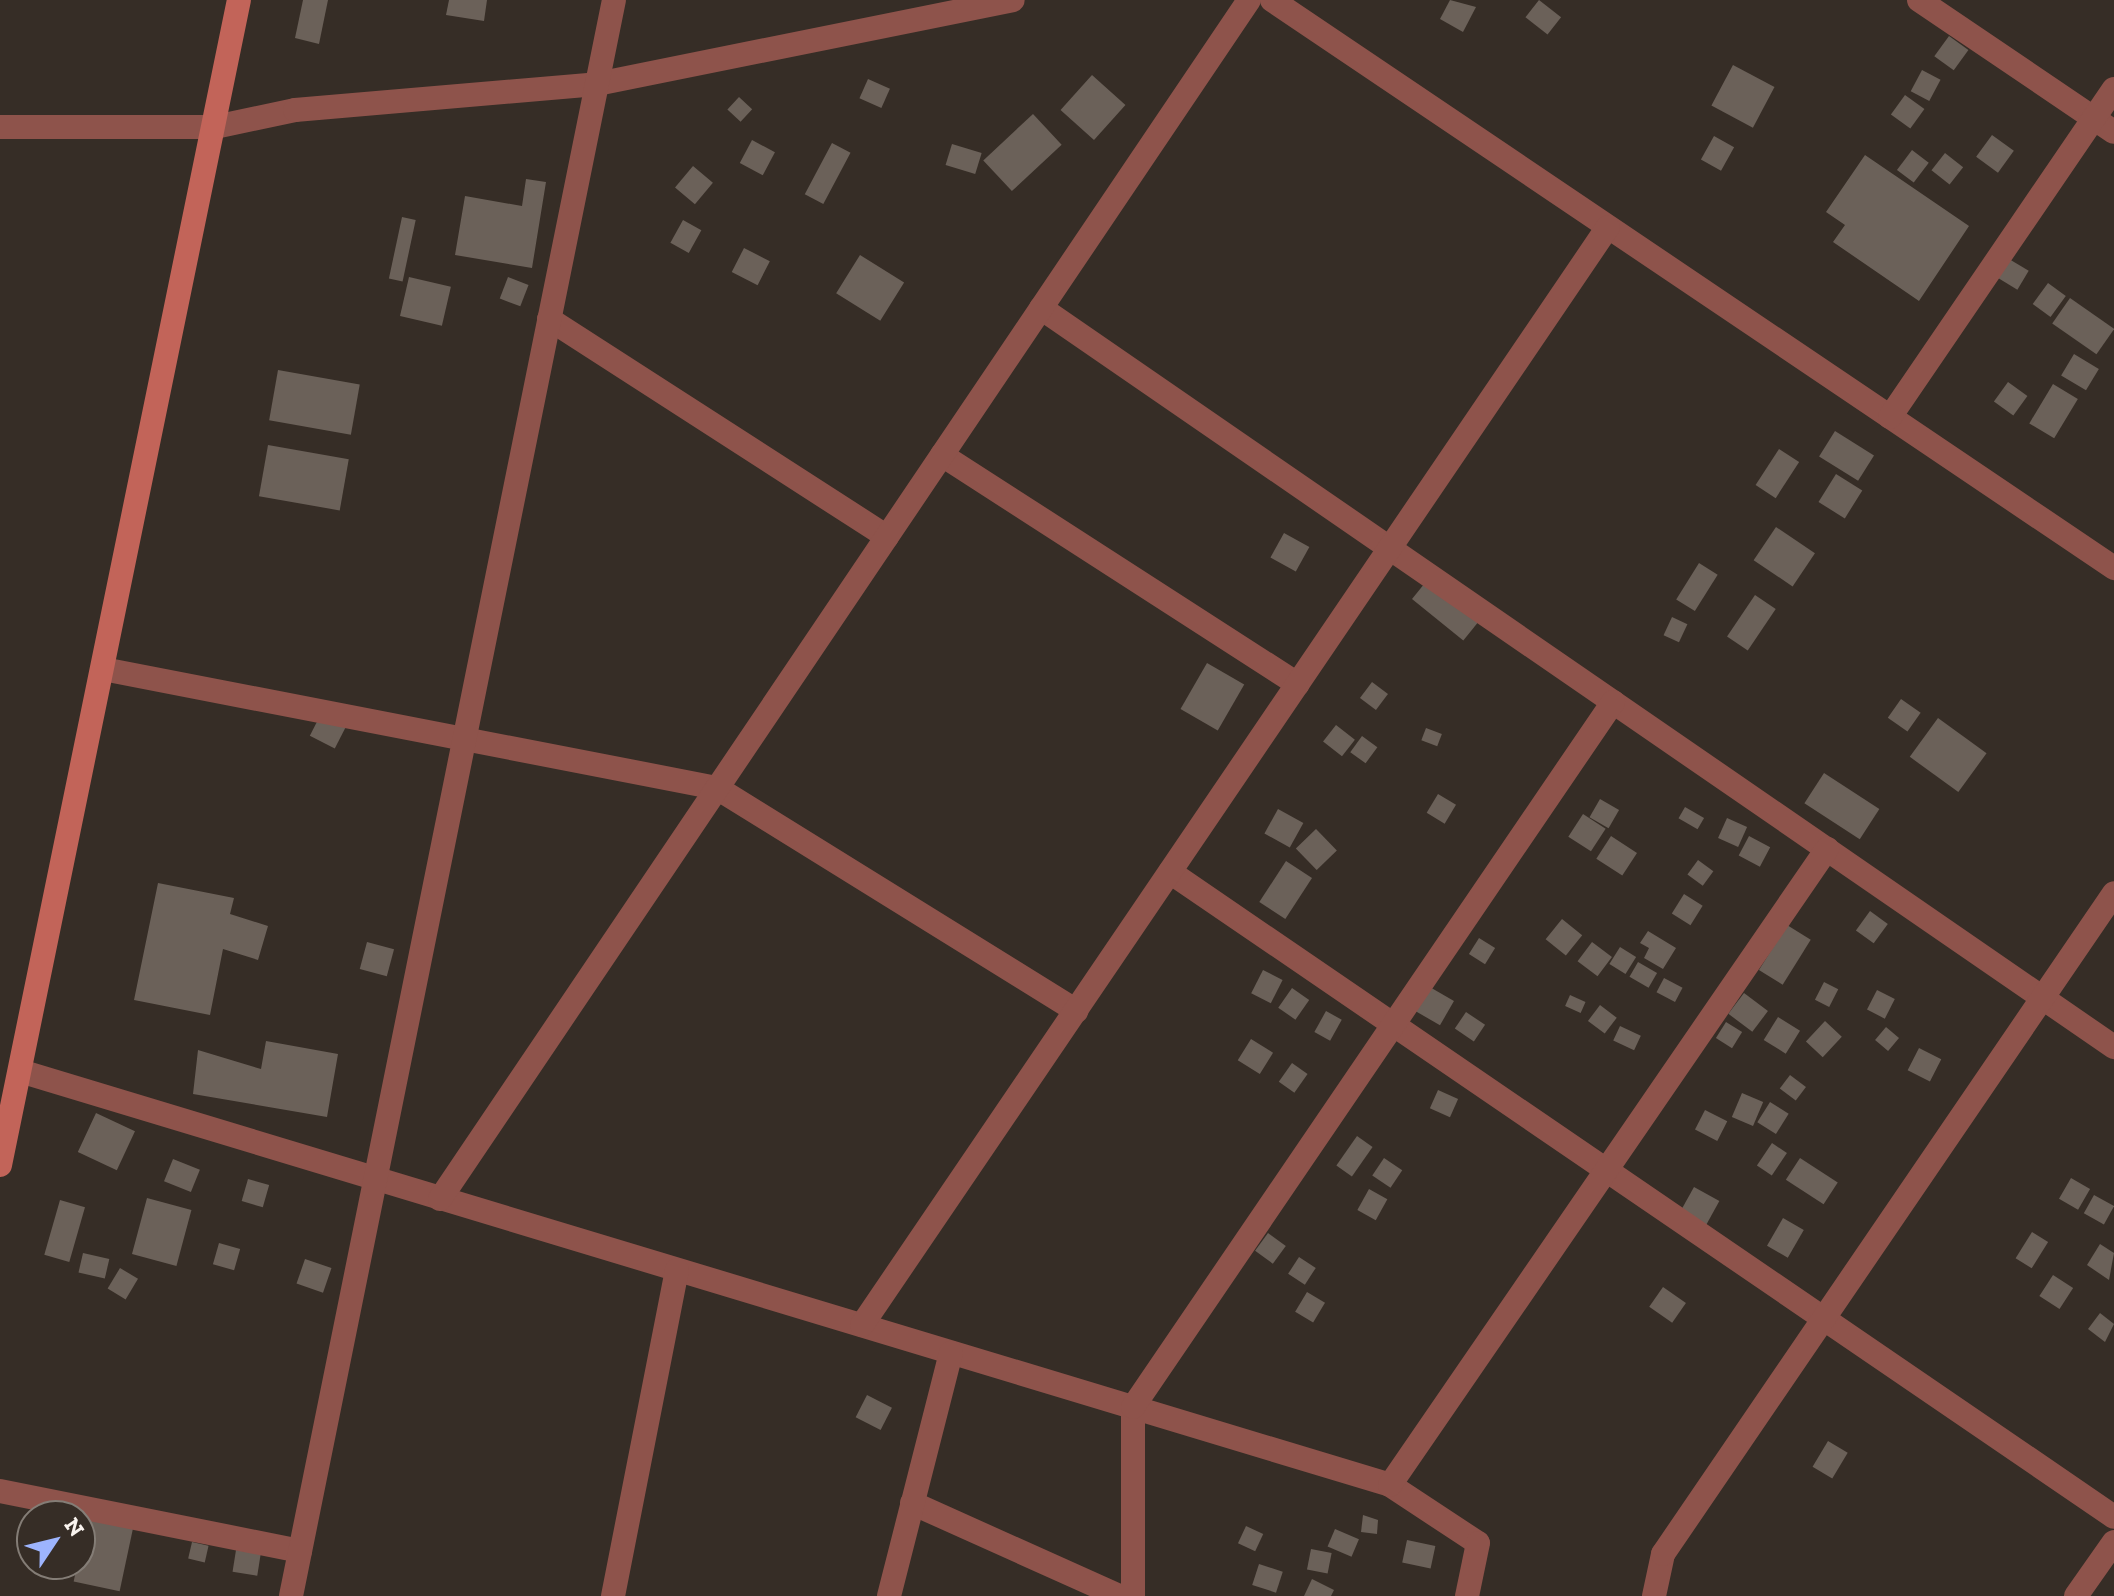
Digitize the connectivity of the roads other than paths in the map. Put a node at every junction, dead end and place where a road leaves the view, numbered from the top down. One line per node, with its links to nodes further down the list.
1 (239, 0): 11 (main road)
2 (614, 0): 7 (street)
3 (1013, 0): 7 (street)
4 (1249, 0): 13 (street)
5 (1272, 0): 12 (street)
6 (1919, 0): 9 (street)
7 (597, 84): 11 (street); 14 (street)
8 (2114, 89): 9 (street)
9 (2104, 125): 15 (street)
10 (0, 127): 11 (street)
11 (215, 127): 20 (main road)
12 (1608, 227): 15 (street); 18 (street)
13 (1041, 308): 16 (street); 18 (street)
14 (549, 319): 17 (street); 23 (street)
15 (1890, 417): 19 (street)
16 (942, 455): 17 (street); 21 (street)
17 (887, 537): 24 (street)
18 (1390, 548): 21 (street); 22 (street)
19 (2114, 568)
20 (103, 669): 23 (street); 32 (main road)
21 (1298, 684): 26 (street)
22 (1613, 702): 25 (street); 30 (street)
23 (465, 739): 24 (street); 35 (street)
24 (717, 788): 29 (street); 36 (street)
25 (1827, 849): 28 (street); 34 (street)
26 (1170, 872): 29 (street); 30 (street)
27 (2114, 893): 28 (street)
28 (2042, 998): 31 (street); 38 (street)
29 (1076, 1011): 39 (street)
30 (1394, 1025): 34 (street); 41 (street)
31 (2114, 1047)
32 (20, 1071): 33 (main road); 35 (street)
33 (0, 1165)
34 (1606, 1170): 38 (street); 42 (street)
35 (375, 1180): 36 (street); 47 (street)
36 (440, 1199): 37 (street)
37 (677, 1270): 39 (street); 49 (street)
38 (1823, 1318): 45 (street); 54 (street)
39 (862, 1325): 40 (street)
40 (951, 1353): 41 (street); 44 (street)
41 (1133, 1407): 42 (street); 52 (street)
42 (1390, 1485): 53 (street)
43 (0, 1491): 47 (street)
44 (912, 1503): 50 (street); 51 (street)
45 (2114, 1517)
46 (2114, 1542): 55 (street)
47 (300, 1551): 48 (street)
48 (291, 1596)
49 (613, 1596)
50 (889, 1596)
51 (1119, 1596)
52 (1133, 1596)
53 (1467, 1596)
54 (1654, 1596)
55 (2076, 1596)

